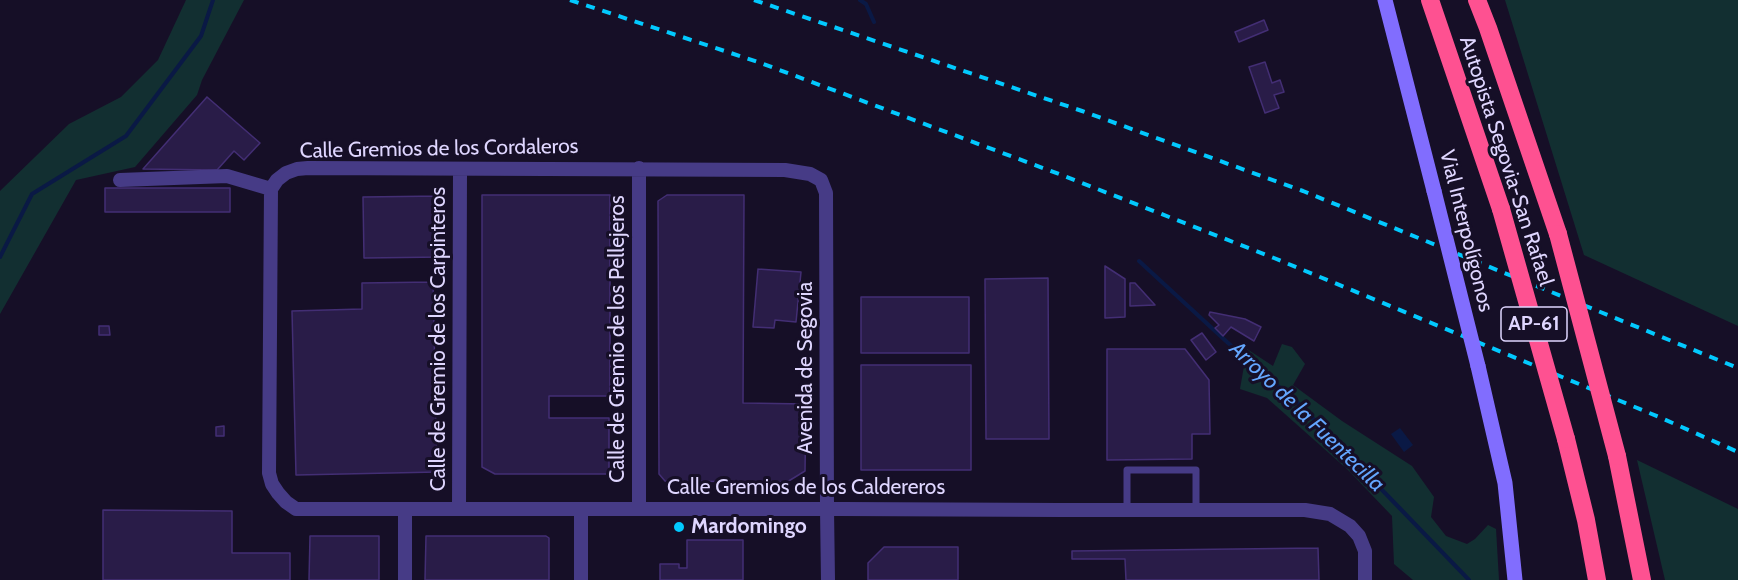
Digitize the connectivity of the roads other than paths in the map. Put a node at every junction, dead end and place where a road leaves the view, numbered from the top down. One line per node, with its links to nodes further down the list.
1 (1385, 0): 20 (main road, Vial Interpolígonos, bridge)
2 (1429, 0): 21 (highway, Autopista Segovia-San Rafael / AP-61, bridge)
3 (1478, 0): 22 (highway, Autopista Segovia-San Rafael / AP-61, bridge)
4 (460, 168): 5 (street, Calle Gremios de los Cordaleros); 7 (street, Calle Gremios de los Cordaleros); 10 (street, Calle de Gremio de los Carpinteros)
5 (639, 168): 8 (street, Calle Gremios de los Cordaleros); 12 (street, Calle de Gremio de los Pellejeros)
6 (120, 180): 7 (street)
7 (271, 189): 9 (street, Calle Gremios de los Caldereros)
8 (826, 193): 13 (street, Avenida de Segovia)
9 (405, 509): 10 (street, Calle Gremios de los Caldereros); 16 (street)
10 (459, 509): 11 (street, Calle Gremios de los Caldereros)
11 (581, 509): 12 (street, Calle Gremios de los Caldereros); 17 (street)
12 (639, 509): 13 (street, Calle Gremios de los Caldereros)
13 (827, 509): 14 (street, Calle Gremios de los Caldereros); 18 (street, Avenida de Segovia)
14 (1127, 510): 15 (street, Calle Gremios de los Caldereros); 15 (lane)
15 (1196, 510): 19 (street, Calle Gremios de los Caldereros)
16 (405, 580)
17 (581, 580)
18 (828, 580)
19 (1365, 580)
20 (1515, 580)
21 (1597, 580)
22 (1642, 580)

